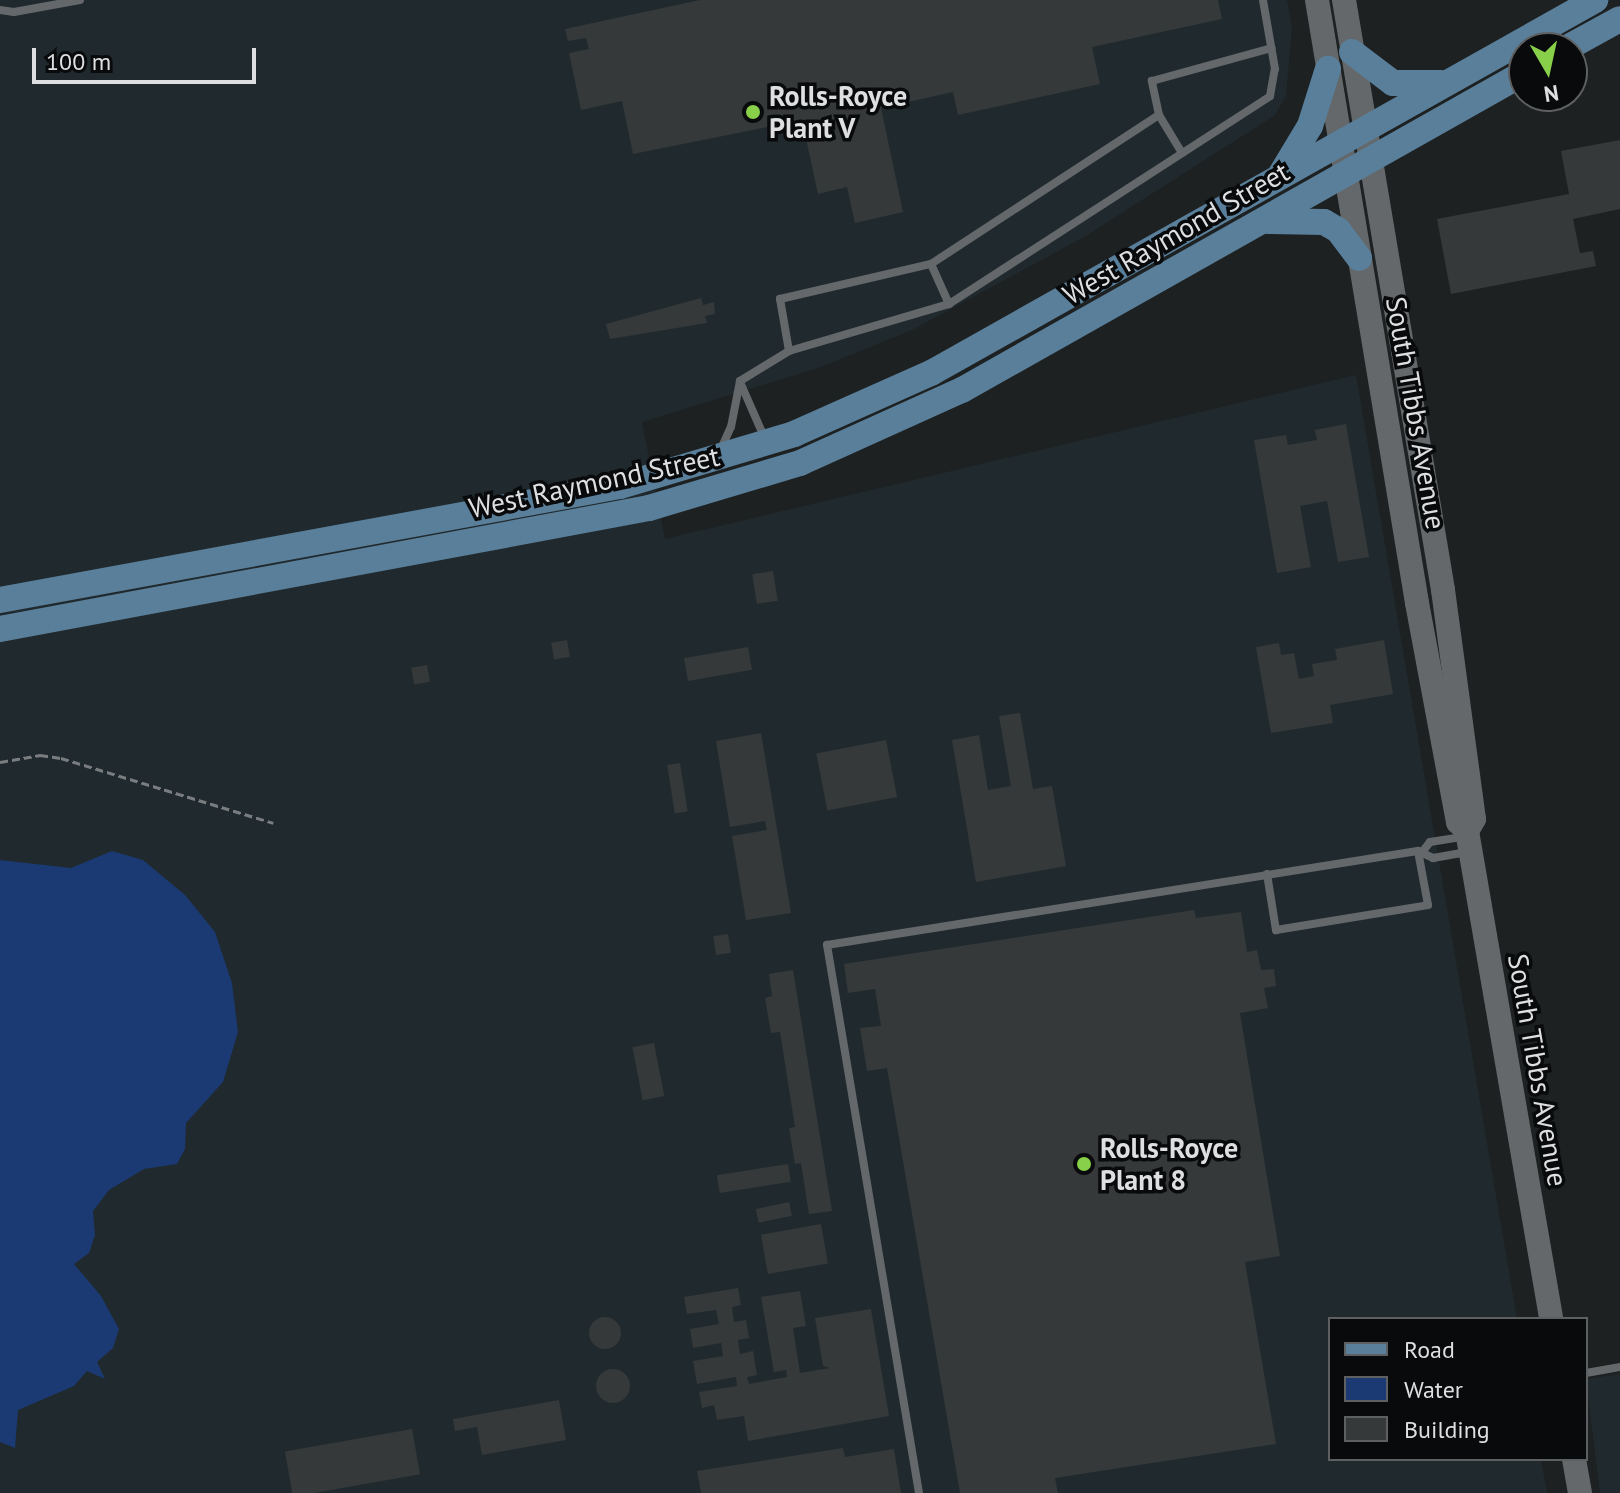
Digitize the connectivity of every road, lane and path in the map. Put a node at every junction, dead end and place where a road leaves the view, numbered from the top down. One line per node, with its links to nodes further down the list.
1 (80, 0): 6 (lane)
2 (1263, 0): 9 (lane)
3 (1317, 0): 11 (main road, South Tibbs Avenue)
4 (1344, 0): 10 (main road, South Tibbs Avenue)
5 (1595, 0): 13 (main road, West Raymond Street)
6 (0, 10)
7 (1620, 19): 8 (main road)
8 (1588, 37)
9 (1272, 48): 14 (lane); 17 (lane)
10 (1352, 52): 13 (main road); 15 (main road, South Tibbs Avenue)
11 (1328, 69): 16 (main road, South Tibbs Avenue); 20 (main road)
12 (1508, 82): 18 (main road, West Raymond Street)
13 (1448, 83): 15 (main road, West Raymond Street)
14 (1159, 115): 17 (lane); 23 (lane)
15 (1365, 130): 16 (main road, West Raymond Street); 18 (main road, South Tibbs Avenue)
16 (1340, 143): 19 (main road, South Tibbs Avenue); 20 (main road, West Raymond Street)
17 (1182, 153): 24 (lane)
18 (1370, 161): 19 (main road, West Raymond Street); 35 (main road, South Tibbs Avenue)
19 (1345, 174): 21 (main road, West Raymond Street); 22 (main road, South Tibbs Avenue)
20 (1276, 180): 27 (main road, West Raymond Street)
21 (1260, 222): 22 (main road); 30 (main road, West Raymond Street)
22 (1359, 258): 35 (main road, South Tibbs Avenue)
23 (931, 264): 24 (lane); 25 (lane)
24 (949, 304): 25 (lane)
25 (789, 351): 26 (lane)
26 (740, 381): 27 (lane); 28 (lane)
27 (763, 449): 28 (main road, West Raymond Street)
28 (715, 461): 29 (main road, West Raymond Street)
29 (181, 563): 30 (main road); 31 (main road, West Raymond Street)
30 (185, 591): 32 (main road, West Raymond Street)
31 (0, 600)
32 (0, 629)
33 (0, 762): 34 (path)
34 (273, 823)
35 (1469, 840): 36 (lane); 36 (lane); 38 (main road, South Tibbs Avenue)
36 (1421, 851): 37 (lane); 37 (lane)
37 (1267, 874): 42 (lane)
38 (1551, 1317)
39 (1620, 1367): 40 (lane)
40 (1588, 1373)
41 (1574, 1461): 43 (main road)
42 (919, 1493)
43 (1580, 1493)

